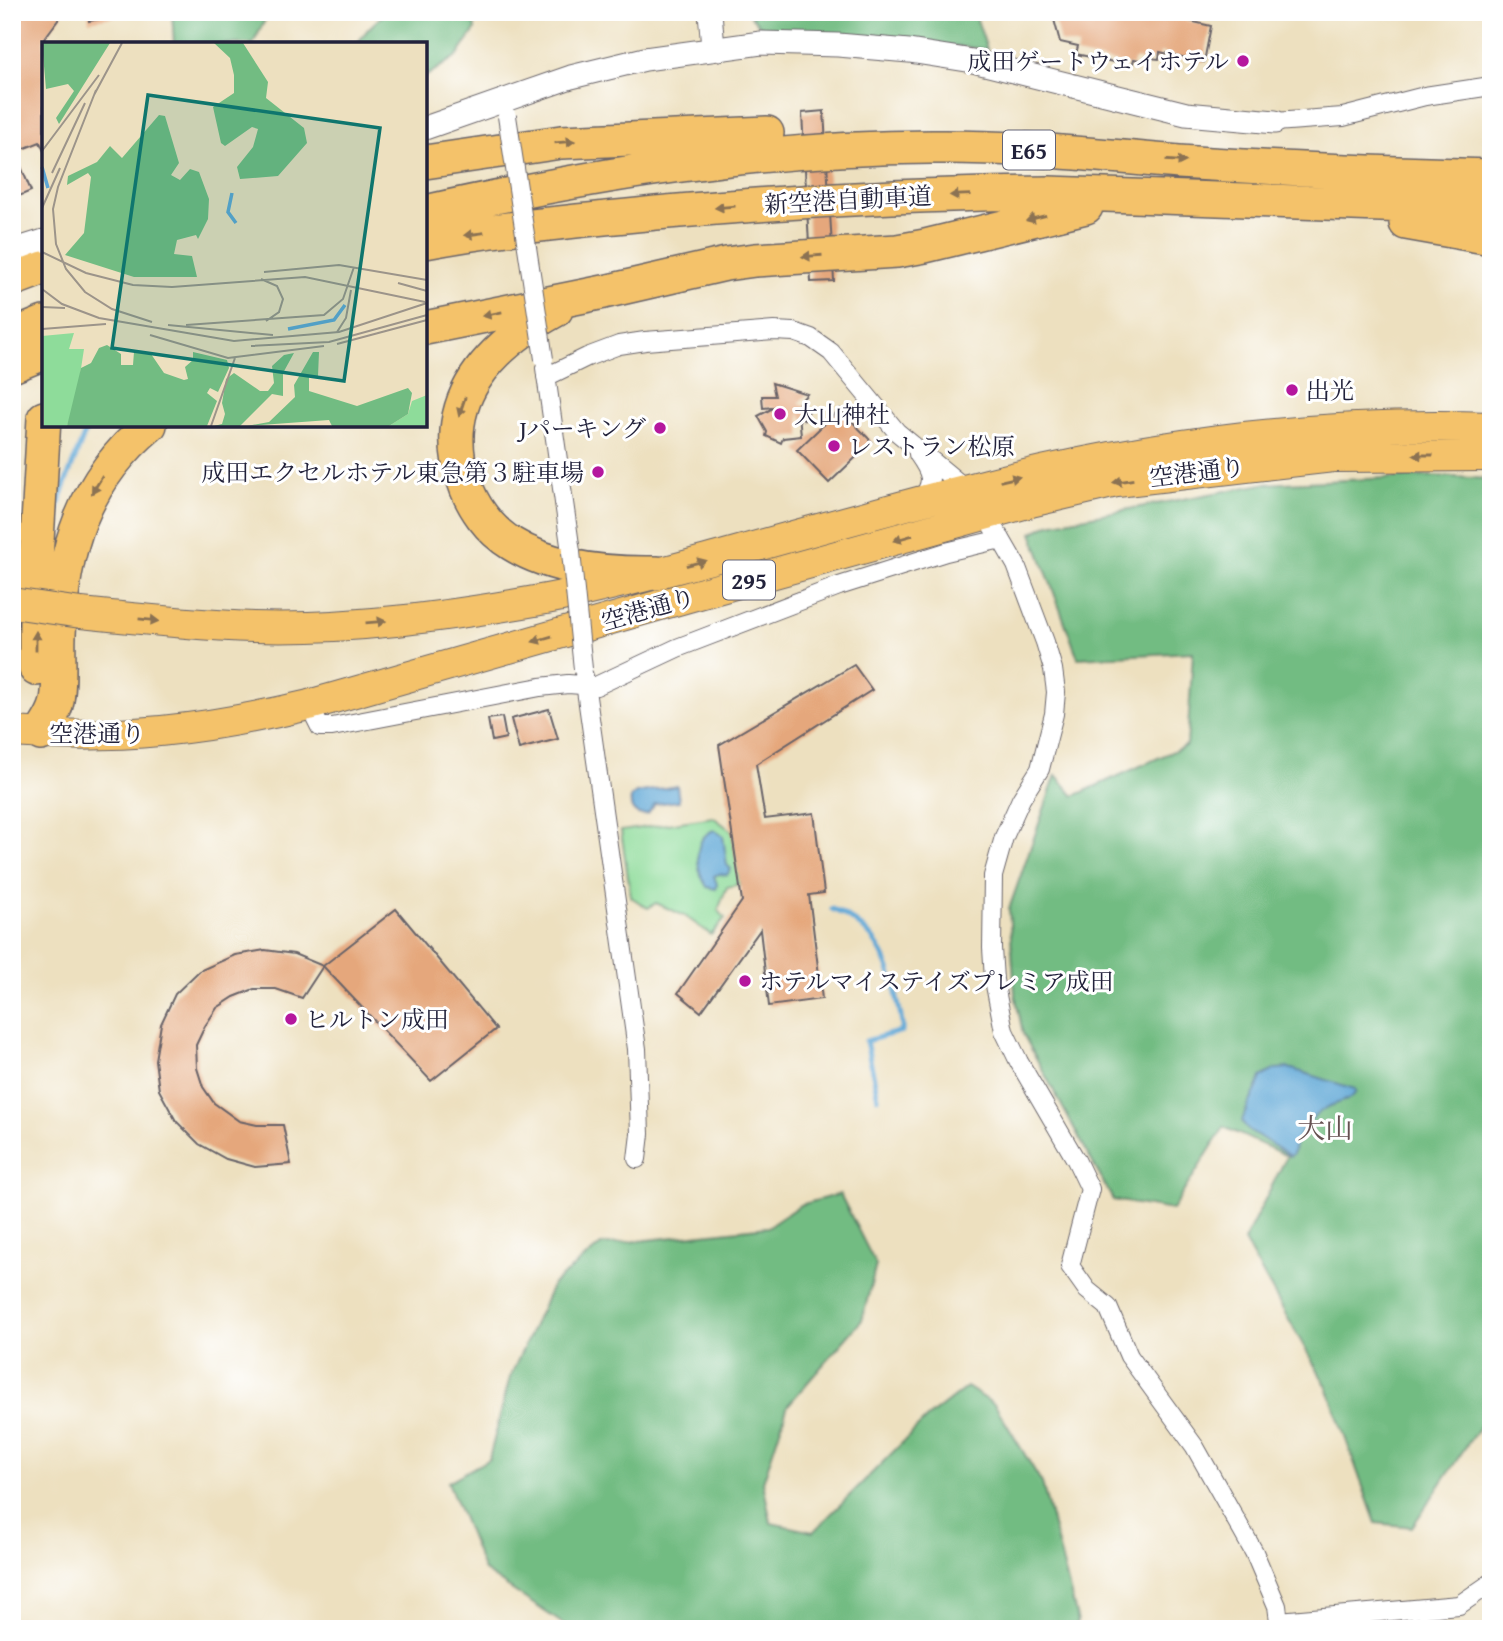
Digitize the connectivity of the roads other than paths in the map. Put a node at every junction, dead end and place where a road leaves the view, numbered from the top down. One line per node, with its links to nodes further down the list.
1 (710, 12): 2 (street)
2 (713, 48): 4 (street); 5 (street)
3 (1491, 86): 5 (street)
4 (506, 108): 6 (street); 28 (street, bridge)
5 (1275, 122)
6 (427, 128)
7 (1127, 157): 9 (highway, one-way to 7); 10 (highway, 新空港自動車道 / E65, one-way to 10); 15 (highway, 新空港自動車道 / E65)
8 (1491, 159): 10 (highway)
9 (427, 162)
10 (1242, 165): 11 (highway)
11 (1491, 176)
12 (1175, 197): 13 (highway, 新空港自動車道 / E65); 18 (highway, 新空港自動車道 / E65, one-way to 18); 22 (highway, one-way to 22)
13 (1272, 202): 14 (highway); 16 (highway)
14 (1491, 209)
15 (427, 212)
16 (1491, 239)
17 (42, 242): 19 (street)
18 (427, 242)
19 (12, 251)
20 (42, 269): 21 (highway)
21 (12, 280)
22 (604, 292): 24 (highway, one-way to 24); 38 (highway, one-way to 38)
23 (42, 324): 25 (highway)
24 (427, 328)
25 (12, 336)
26 (42, 354): 27 (highway)
27 (12, 366)
28 (545, 368): 32 (street); 40 (street, bridge)
29 (43, 427): 42 (highway, one-way to 29)
30 (148, 427): 42 (highway, one-way to 42)
31 (1491, 427): 34 (highway, 空港通り / 295, one-way to 31)
32 (912, 445): 34 (street); 35 (street)
33 (1491, 456): 36 (highway, 空港通り / 295, one-way to 36)
34 (966, 489): 35 (highway, 空港通り / 295); 36 (street)
35 (920, 502): 38 (highway, 空港通り / 295, one-way to 35)
36 (984, 515): 37 (street); 41 (highway, 空港通り / 295, one-way to 41)
37 (1001, 540): 40 (street); 45 (street)
38 (657, 573): 39 (highway, 空港通り / 295, one-way to 38, bridge)
39 (12, 603)
40 (584, 677): 41 (street); 43 (street)
41 (309, 705): 42 (highway, 空港通り / 295)
42 (27, 733)
43 (637, 1159)
44 (1491, 1583): 45 (street)
45 (1277, 1625)

